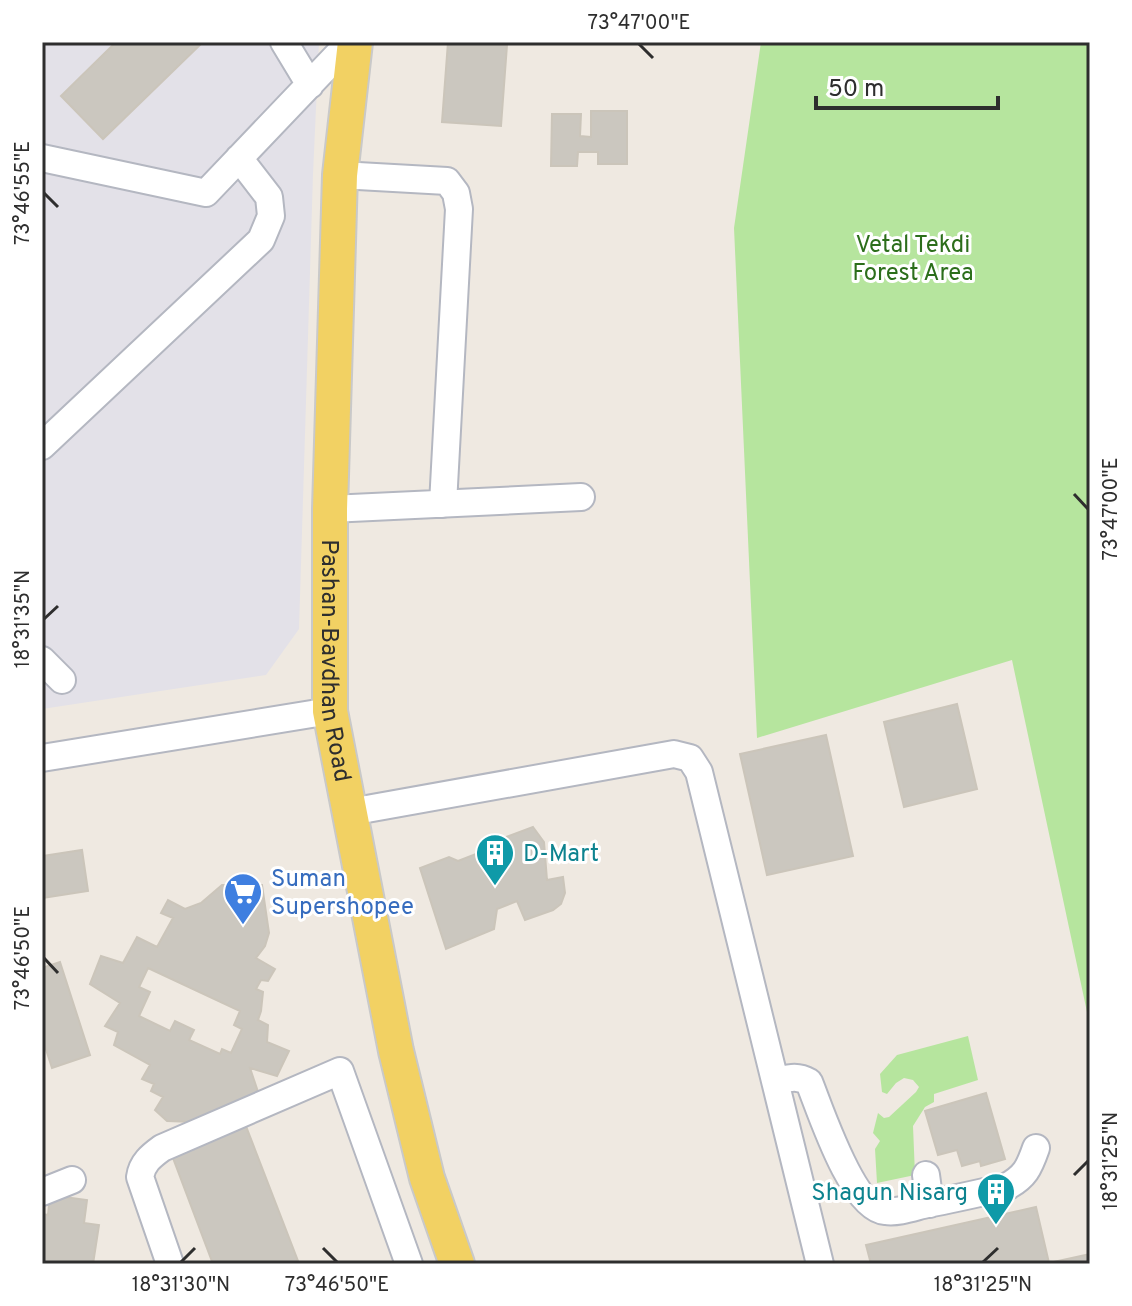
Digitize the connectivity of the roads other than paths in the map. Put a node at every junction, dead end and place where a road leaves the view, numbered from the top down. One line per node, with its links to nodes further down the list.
1 (284, 42): 3 (street)
2 (352, 42): 3 (street); 6 (main road, Pashan-Bavdhan Road)
3 (310, 85): 5 (street)
4 (42, 158): 5 (street)
5 (239, 158): 7 (street)
6 (340, 175): 9 (street); 10 (main road, Pashan-Bavdhan Road)
7 (42, 446)
8 (581, 497): 9 (street)
9 (443, 504): 10 (street)
10 (330, 509): 13 (main road, Pashan-Bavdhan Road)
11 (42, 660): 12 (street)
12 (62, 680)
13 (330, 711): 14 (street); 15 (main road, Pashan-Bavdhan Road)
14 (42, 758)
15 (350, 812): 16 (street); 24 (main road, Pashan-Bavdhan Road)
16 (776, 1081): 21 (street); 25 (street)
17 (1036, 1148): 21 (street)
18 (926, 1175): 21 (street)
19 (72, 1180): 20 (street)
20 (42, 1192)
21 (930, 1204)
22 (170, 1264): 23 (street)
23 (409, 1264)
24 (457, 1264)
25 (820, 1264)

